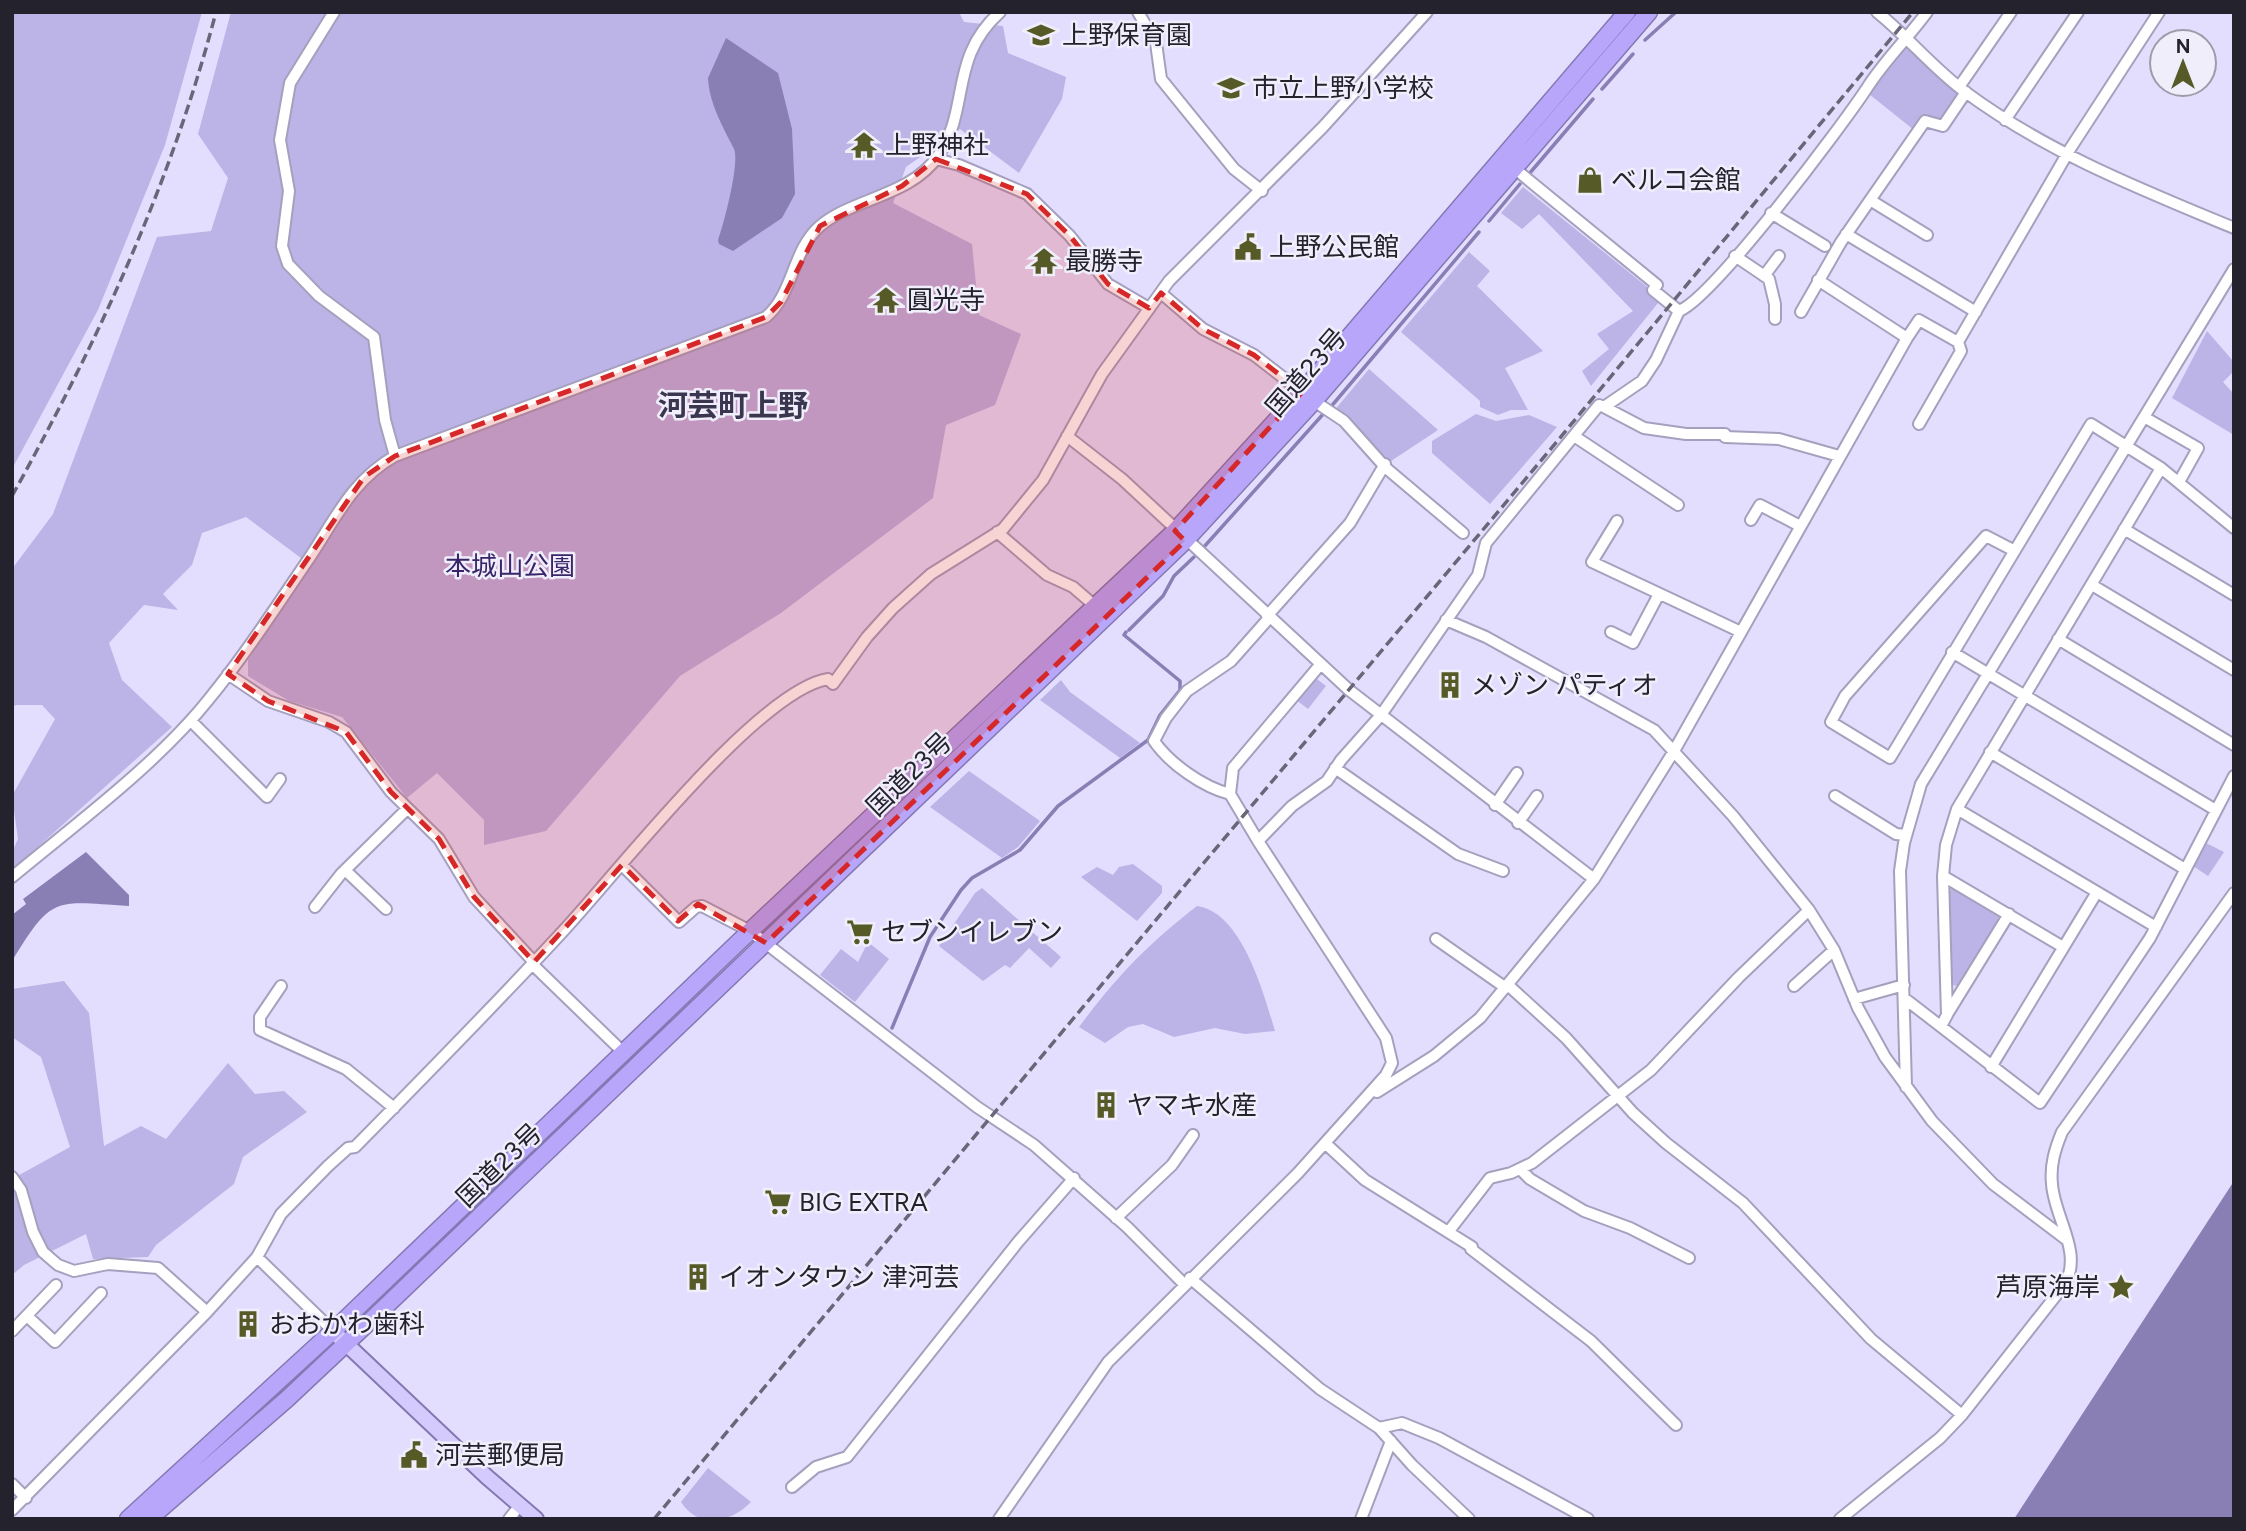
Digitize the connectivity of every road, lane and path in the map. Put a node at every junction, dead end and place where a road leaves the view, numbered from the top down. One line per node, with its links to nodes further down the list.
1 (334, 12): 46 (street)
2 (1000, 12): 16 (street)
3 (1138, 12): 18 (street)
4 (1627, 12): 38 (highway, 国道23号)
5 (1649, 12): 17 (highway, 国道23号)
6 (1927, 12): 12 (street)
7 (2011, 12): 13 (street)
8 (2078, 12): 14 (street)
9 (2157, 13): 15 (street)
10 (1422, 14): 18 (street)
11 (1884, 14): 12 (street)
12 (1908, 38): 13 (street); 20 (street)
13 (1963, 90): 14 (street); 19 (street)
14 (2005, 120): 15 (street)
15 (2066, 156): 21 (street); 34 (street)
16 (936, 159): 31 (street); 46 (street)
17 (1514, 168): 32 (street); 38 (highway, 国道23号)
18 (1262, 191): 30 (street)
19 (1870, 200): 22 (street); 23 (street)
20 (1771, 213): 24 (street); 25 (street)
21 (2234, 228)
22 (1846, 234): 29 (street); 34 (street)
23 (1927, 235)
24 (1825, 246)
25 (1735, 256): 28 (street); 32 (street)
26 (1779, 256): 28 (street)
27 (2234, 269): 40 (street)
28 (1764, 276): 35 (street)
29 (1818, 280): 33 (street); 36 (street)
30 (1161, 293): 31 (street); 38 (street)
31 (1149, 308): 42 (street)
32 (1679, 311): 39 (street)
33 (1801, 312)
34 (1976, 312): 37 (street)
35 (1775, 319)
36 (1907, 338): 37 (street); 45 (street)
37 (1958, 342): 41 (street)
38 (1308, 396): 47 (street); 58 (highway, 国道23号)
39 (1604, 407): 43 (street); 45 (street)
40 (2144, 416): 44 (street); 49 (street)
41 (1919, 424)
42 (1067, 436): 56 (street); 58 (street)
43 (1573, 436): 50 (street); 65 (street)
44 (2126, 446): 48 (street); 59 (street); 72 (street)
45 (1839, 456): 53 (street)
46 (395, 457): 73 (street)
47 (1385, 464): 57 (street); 64 (street)
48 (2161, 468): 49 (street); 55 (street)
49 (2179, 482): 54 (street)
50 (1678, 505)
51 (1617, 520): 61 (street)
52 (1751, 520): 53 (street)
53 (1800, 526): 67 (street)
54 (2234, 528)
55 (2124, 529): 60 (street); 62 (street)
56 (997, 532): 63 (street); 94 (street)
57 (1463, 533)
58 (1180, 536): 63 (highway, 国道23号); 64 (street); 110 (highway, 国道23号)
59 (2013, 550): 69 (street); 69 (street)
60 (2092, 585): 68 (street); 71 (street)
61 (1659, 594): 66 (street); 67 (street)
62 (2234, 595)
63 (1095, 606): 108 (highway, 国道23号)
64 (1268, 617): 70 (street); 84 (street)
65 (1446, 620): 75 (street); 78 (street)
66 (1611, 632)
67 (1741, 632): 78 (street)
68 (2058, 639): 74 (street); 77 (street)
69 (1952, 652): 72 (street)
70 (1320, 665): 75 (street); 84 (street)
71 (2233, 668)
72 (1989, 673): 74 (street); 92 (street)
73 (228, 674): 76 (street); 88 (street)
74 (2025, 694): 79 (street); 90 (street)
75 (1381, 715): 80 (street); 87 (street)
76 (191, 721): 83 (street); 99 (street)
77 (2234, 745)
78 (1674, 751): 100 (street); 105 (street)
79 (1990, 752): 89 (street); 95 (street)
80 (1335, 768): 93 (street); 97 (street)
81 (1517, 773): 87 (street)
82 (2234, 776): 90 (street)
83 (280, 779)
84 (1230, 794): 93 (street)
85 (1537, 796): 91 (street)
86 (1835, 796): 92 (street)
87 (1495, 805): 91 (street)
88 (407, 808): 96 (street); 113 (street)
89 (1957, 808): 98 (street); 101 (street)
90 (2214, 809): 95 (street)
91 (1518, 823): 100 (street)
92 (1906, 835): 114 (street)
93 (1258, 841): 126 (street)
94 (622, 864): 108 (street); 113 (street)
95 (2185, 869): 107 (street)
96 (345, 870): 103 (street); 104 (street)
97 (1503, 871)
98 (1943, 876): 106 (street); 120 (street)
99 (12, 877)
100 (1594, 879): 116 (street)
101 (2096, 892): 107 (street); 111 (street)
102 (2234, 893): 135 (street)
103 (315, 907)
104 (386, 909)
105 (1809, 910): 112 (street); 125 (street)
106 (2009, 915): 111 (street); 120 (street)
107 (2156, 927): 123 (street)
108 (750, 931): 110 (street); 122 (highway, 国道23号)
109 (1436, 939): 116 (street)
110 (766, 943): 132 (street); 144 (highway, 国道23号)
111 (2063, 947): 123 (street)
112 (1834, 950): 117 (street); 119 (street)
113 (533, 963): 122 (street); 127 (street)
114 (1903, 985): 118 (street); 119 (street)
115 (281, 986): 127 (street)
116 (1507, 986): 125 (street); 126 (street)
117 (1794, 986)
118 (1904, 998): 121 (street); 124 (street)
119 (1854, 999): 124 (street)
120 (1947, 1015): 121 (street)
121 (1941, 1026): 123 (street)
122 (625, 1054): 144 (highway, 国道23号)
123 (1991, 1067)
124 (1906, 1087): 135 (street)
125 (1617, 1095): 130 (street); 145 (street)
126 (1368, 1097): 129 (street)
127 (394, 1108): 136 (street)
128 (1193, 1135): 133 (street)
129 (1325, 1143): 134 (street); 138 (street)
130 (1520, 1169): 134 (street); 137 (street)
131 (12, 1177): 141 (street)
132 (1074, 1178): 133 (street); 150 (street)
133 (1116, 1218): 138 (street)
134 (1449, 1231): 146 (street)
135 (2067, 1240): 145 (street)
136 (257, 1256): 141 (street); 144 (street)
137 (1689, 1258)
138 (1187, 1281): 147 (street); 158 (street)
139 (57, 1285): 142 (street)
140 (101, 1293): 142 (street)
141 (207, 1312): 151 (street)
142 (27, 1316): 143 (street)
143 (12, 1331)
144 (339, 1337): 152 (main road); 154 (highway, 国道23号); 155 (highway, 国道23号)
145 (1962, 1415): 162 (street)
146 (1676, 1425)
147 (1379, 1428): 148 (street); 161 (street)
148 (1391, 1441): 159 (street); 160 (street)
149 (12, 1484): 151 (street)
150 (792, 1487)
151 (26, 1498): 153 (street)
152 (520, 1505): 156 (street); 157 (main road)
153 (12, 1510)
154 (128, 1519)
155 (149, 1519)
156 (509, 1519)
157 (536, 1519)
158 (999, 1519)
159 (1361, 1519)
160 (1469, 1519)
161 (1588, 1519)
162 (1840, 1519)

